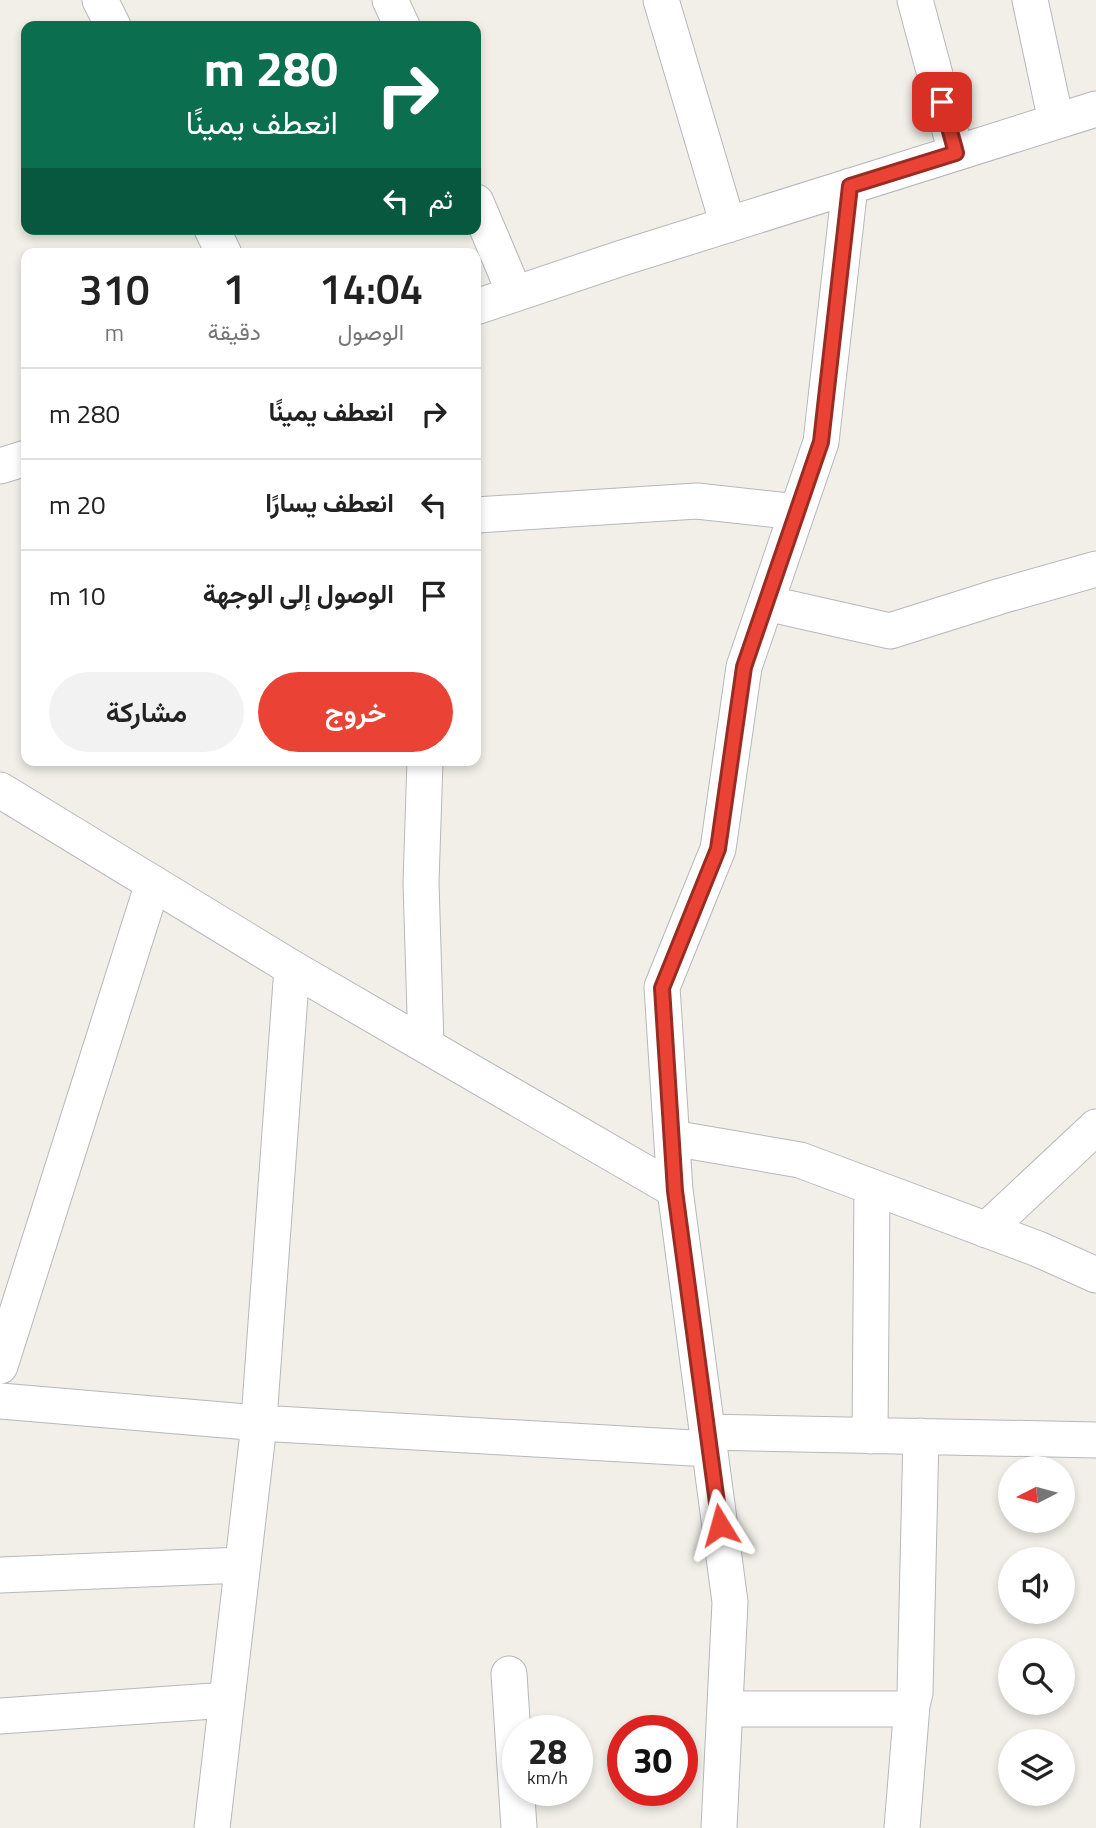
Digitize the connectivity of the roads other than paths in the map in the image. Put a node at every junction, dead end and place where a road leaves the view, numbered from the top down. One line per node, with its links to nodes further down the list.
1 (100, 0): 6 (street)
2 (390, 0): 7 (street)
3 (662, 0): 13 (street)
4 (915, 0): 10 (street)
5 (1030, 0): 9 (street)
6 (110, 21)
7 (400, 21)
8 (1096, 109): 9 (street)
9 (1056, 121): 10 (street)
10 (956, 153): 11 (street)
11 (850, 186): 13 (street); 18 (street)
12 (481, 214): 14 (street)
13 (729, 225): 14 (street)
14 (515, 294): 15 (street)
15 (481, 305)
16 (21, 459): 17 (street)
17 (0, 466)
18 (797, 512): 19 (street); 21 (street)
19 (481, 514)
20 (1096, 569): 21 (street)
21 (766, 603): 28 (street)
22 (425, 766): 26 (street)
23 (0, 790): 24 (street)
24 (153, 883): 25 (street); 33 (street)
25 (292, 968): 26 (street); 35 (street)
26 (426, 1045): 30 (street)
27 (1096, 1127): 31 (street)
28 (672, 1138): 29 (street); 30 (street)
29 (872, 1187): 31 (street); 36 (street)
30 (675, 1191): 39 (street)
31 (986, 1230): 32 (street)
32 (1096, 1275)
33 (0, 1366)
34 (0, 1401): 35 (street)
35 (259, 1423): 39 (street); 40 (street)
36 (870, 1436): 37 (street); 39 (street)
37 (921, 1436): 38 (street); 44 (street)
38 (1096, 1440)
39 (708, 1441): 45 (street)
40 (243, 1565): 41 (street); 43 (street)
41 (0, 1575)
42 (509, 1674): 48 (street)
43 (227, 1700): 46 (street); 47 (street)
44 (912, 1705): 45 (street); 50 (street)
45 (725, 1709): 49 (street)
46 (0, 1716)
47 (212, 1828)
48 (519, 1828)
49 (719, 1828)
50 (902, 1828)

